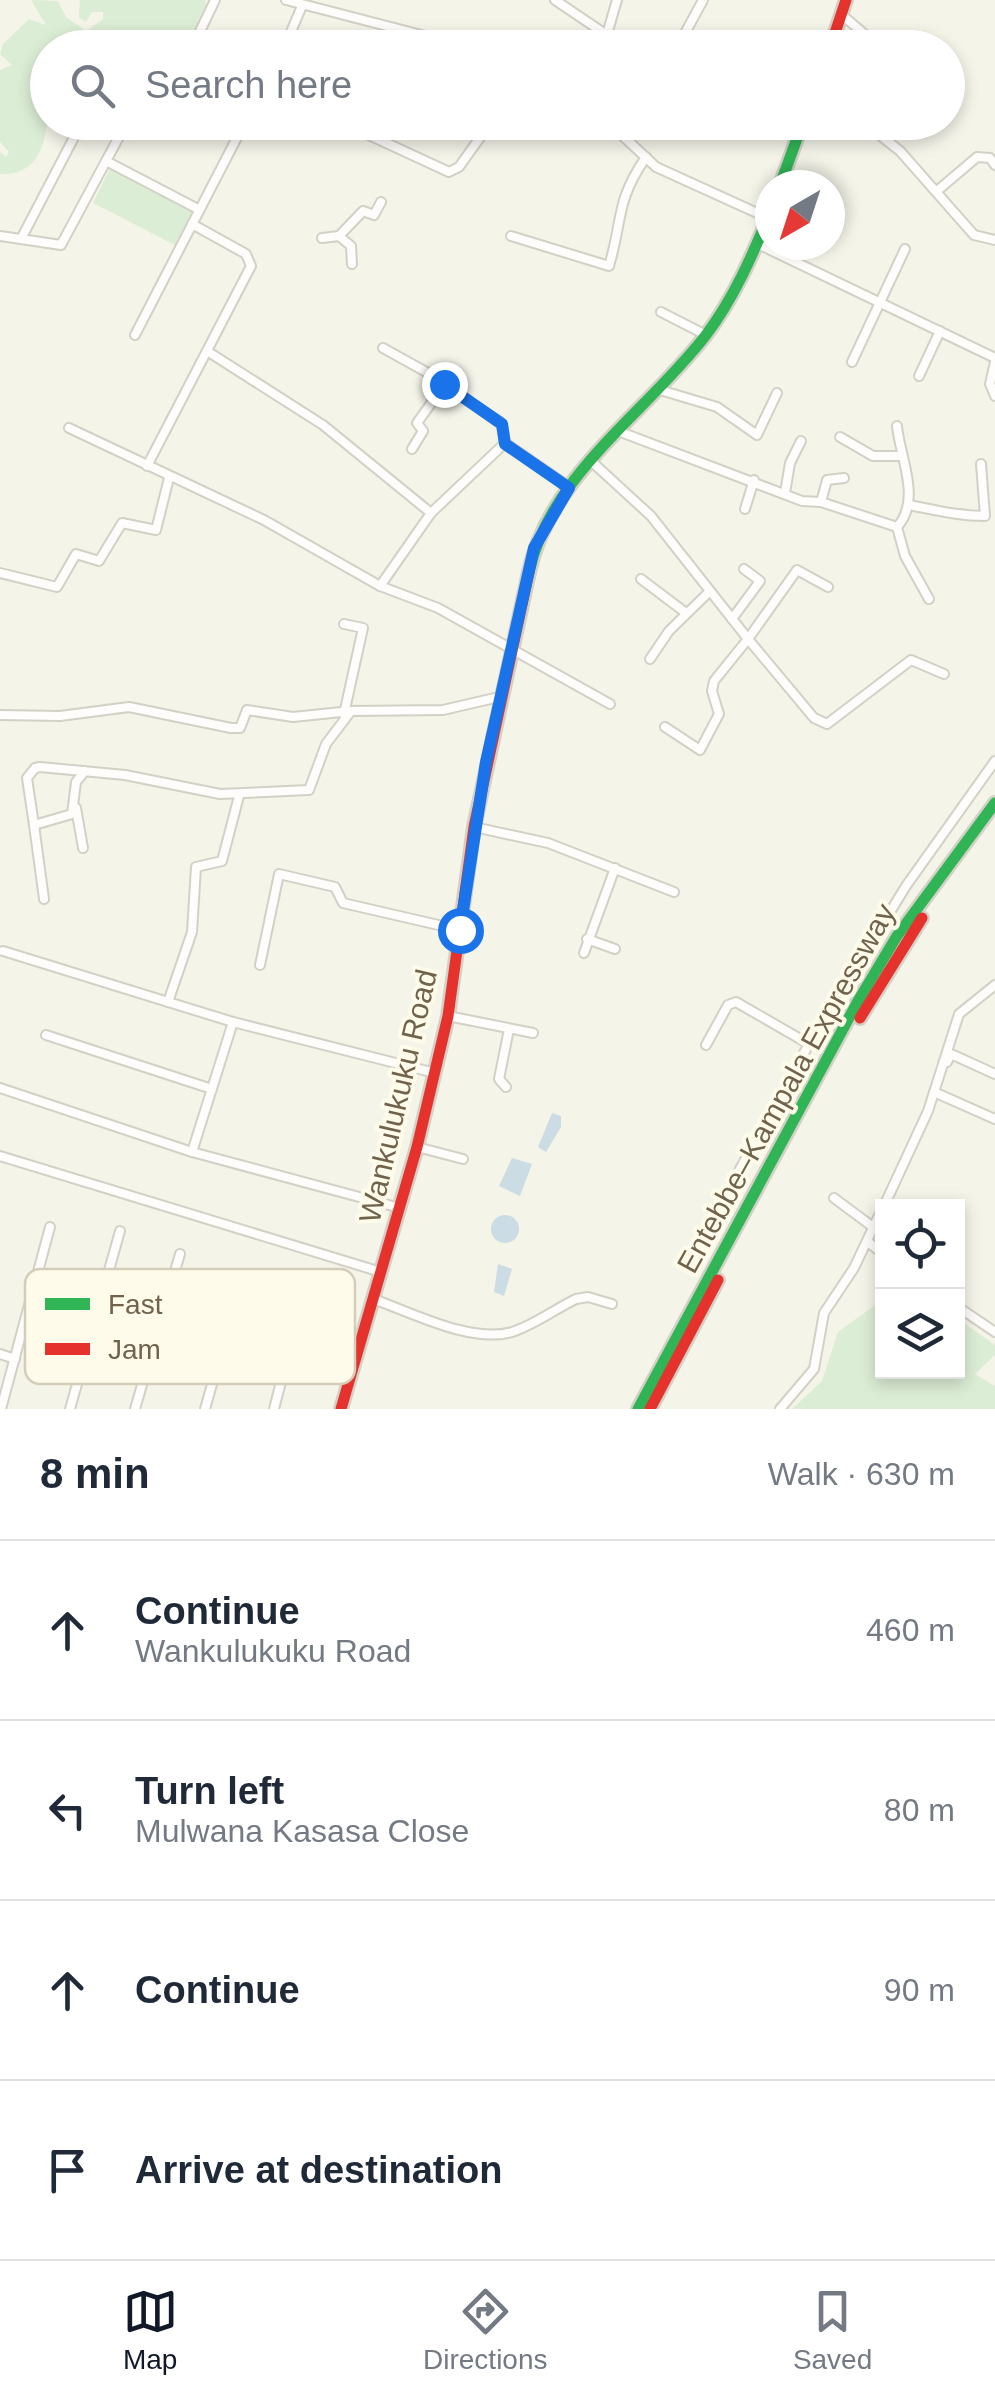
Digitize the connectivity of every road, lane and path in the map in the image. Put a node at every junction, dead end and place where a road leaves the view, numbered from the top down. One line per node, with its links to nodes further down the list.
1 (215, 0): 9 (street)
2 (286, 0): 7 (street)
3 (555, 0): 12 (street)
4 (616, 0): 13 (street)
5 (703, 0): 14 (street)
6 (846, 0): 8 (main road)
7 (302, 6): 10 (street); 11 (street)
8 (842, 14): 15 (main road); 16 (street)
9 (201, 30)
10 (292, 30)
11 (399, 30)
12 (596, 30)
13 (608, 30)
14 (687, 30)
15 (836, 30)
16 (860, 30)
17 (73, 140): 38 (street)
18 (117, 140): 26 (street)
19 (236, 140): 31 (street)
20 (380, 140): 21 (street)
21 (478, 140)
22 (628, 140): 25 (street)
23 (797, 140): 28 (main road)
24 (886, 140): 29 (street)
25 (646, 157): 32 (street); 36 (street)
26 (106, 160): 31 (street); 38 (street)
27 (995, 165): 29 (street)
28 (786, 170)
29 (937, 192): 39 (street)
30 (382, 202): 35 (street)
31 (198, 208): 33 (street)
32 (755, 210)
33 (192, 224): 47 (street); 50 (street)
34 (0, 236): 38 (street)
35 (340, 236): 37 (street); 43 (street)
36 (512, 236)
37 (322, 238)
38 (21, 239)
39 (995, 240)
40 (905, 249): 44 (street)
41 (755, 251): 48 (main road, Wankulukuku Road)
42 (791, 260): 44 (street)
43 (352, 264)
44 (878, 302): 46 (street); 52 (street)
45 (660, 312): 48 (street)
46 (940, 331): 51 (street); 53 (street)
47 (135, 335)
48 (706, 335): 55 (main road, Wankulukuku Road)
49 (383, 348): 54 (street)
50 (207, 351): 68 (street); 77 (street)
51 (995, 360): 57 (street)
52 (852, 362)
53 (920, 376)
54 (444, 384): 63 (street); 64 (street)
55 (660, 390): 56 (street); 60 (main road, Wankulukuku Road)
56 (777, 392)
57 (995, 396)
58 (897, 426): 65 (street)
59 (69, 428): 68 (street)
60 (618, 431): 66 (main road, Wankulukuku Road); 71 (street)
61 (840, 437): 65 (street)
62 (800, 440): 73 (street)
63 (505, 444): 72 (street); 77 (street)
64 (412, 450)
65 (900, 456): 75 (street)
66 (591, 461): 72 (main road, Wankulukuku Road); 84 (street)
67 (982, 464): 75 (street)
68 (147, 466): 69 (street)
69 (169, 478): 80 (street); 82 (street)
70 (844, 478): 74 (street)
71 (754, 480): 73 (street); 76 (street)
72 (569, 488): 90 (main road, Wankulukuku Road)
73 (785, 493): 74 (street)
74 (821, 502): 78 (street)
75 (908, 505): 78 (street)
76 (744, 509)
77 (431, 513): 82 (street)
78 (897, 528): 85 (street)
79 (744, 568): 87 (street)
80 (0, 573)
81 (641, 579): 86 (street)
82 (380, 586): 90 (street)
83 (828, 587): 89 (street)
84 (710, 591): 86 (street); 87 (street)
85 (929, 599)
86 (686, 613): 91 (street)
87 (732, 619): 89 (street)
88 (344, 624): 95 (street)
89 (748, 639): 92 (street); 97 (street)
90 (510, 652): 93 (main road, Wankulukuku Road); 94 (street)
91 (650, 659)
92 (944, 674)
93 (499, 697): 95 (street); 105 (main road, Wankulukuku Road)
94 (610, 704)
95 (347, 712): 96 (street); 100 (street)
96 (0, 714)
97 (665, 727)
98 (995, 761): 123 (street)
99 (85, 771): 100 (street); 102 (street); 104 (street)
100 (239, 796): 117 (street)
101 (995, 803): 171 (main road, Entebbe–Kampala Expressway)
102 (76, 808): 104 (street); 106 (street)
103 (995, 818): 172 (main road, Entebbe–Kampala Expressway)
104 (34, 825): 109 (street)
105 (474, 827): 107 (street); 110 (main road, Wankulukuku Road)
106 (83, 848)
107 (616, 868): 108 (street); 111 (street)
108 (674, 892)
109 (44, 900)
110 (460, 930): 115 (street); 118 (main road, Wankulukuku Road)
111 (587, 939): 112 (street); 114 (street)
112 (615, 949)
113 (3, 951): 117 (street)
114 (584, 954)
115 (260, 966)
116 (995, 985): 125 (street)
117 (168, 1002): 119 (street)
118 (448, 1016): 120 (street); 126 (main road, Wankulukuku Road)
119 (233, 1022): 126 (street); 130 (street)
120 (509, 1028): 121 (street); 128 (street)
121 (533, 1033)
122 (46, 1035): 130 (street)
123 (808, 1044): 124 (street); 137 (street)
124 (706, 1045)
125 (943, 1064): 127 (street); 131 (street)
126 (436, 1073): 133 (main road, Wankulukuku Road)
127 (995, 1074)
128 (506, 1087)
129 (0, 1088): 134 (street)
130 (212, 1090): 134 (street)
131 (934, 1092): 132 (street); 139 (street)
132 (995, 1118)
133 (417, 1147): 136 (street); 140 (main road, Wankulukuku Road)
134 (192, 1152): 140 (street)
135 (0, 1156): 151 (street)
136 (463, 1159)
137 (729, 1189)
138 (834, 1198): 143 (street)
139 (887, 1199)
140 (400, 1208): 151 (main road, Wankulukuku Road)
141 (875, 1223): 143 (street)
142 (50, 1227): 148 (street)
143 (873, 1227): 145 (street)
144 (120, 1232): 149 (street)
145 (868, 1242): 146 (street); 173 (street)
146 (875, 1247)
147 (180, 1254): 150 (street)
148 (39, 1269)
149 (110, 1269)
150 (176, 1269)
151 (381, 1272): 152 (main road, Wankulukuku Road)
152 (373, 1300): 153 (street); 159 (main road, Wankulukuku Road)
153 (612, 1304)
154 (965, 1312): 156 (street)
155 (25, 1323): 158 (street)
156 (995, 1332)
157 (0, 1354): 158 (street)
158 (16, 1358): 165 (street)
159 (355, 1363)
160 (77, 1384): 166 (street)
161 (142, 1384): 167 (street)
162 (212, 1384): 168 (street)
163 (280, 1384): 169 (street)
164 (349, 1384): 170 (main road, Wankulukuku Road)
165 (1, 1409)
166 (70, 1409)
167 (135, 1409)
168 (205, 1409)
169 (274, 1409)
170 (342, 1409)
171 (638, 1409)
172 (650, 1409)
173 (780, 1409)

